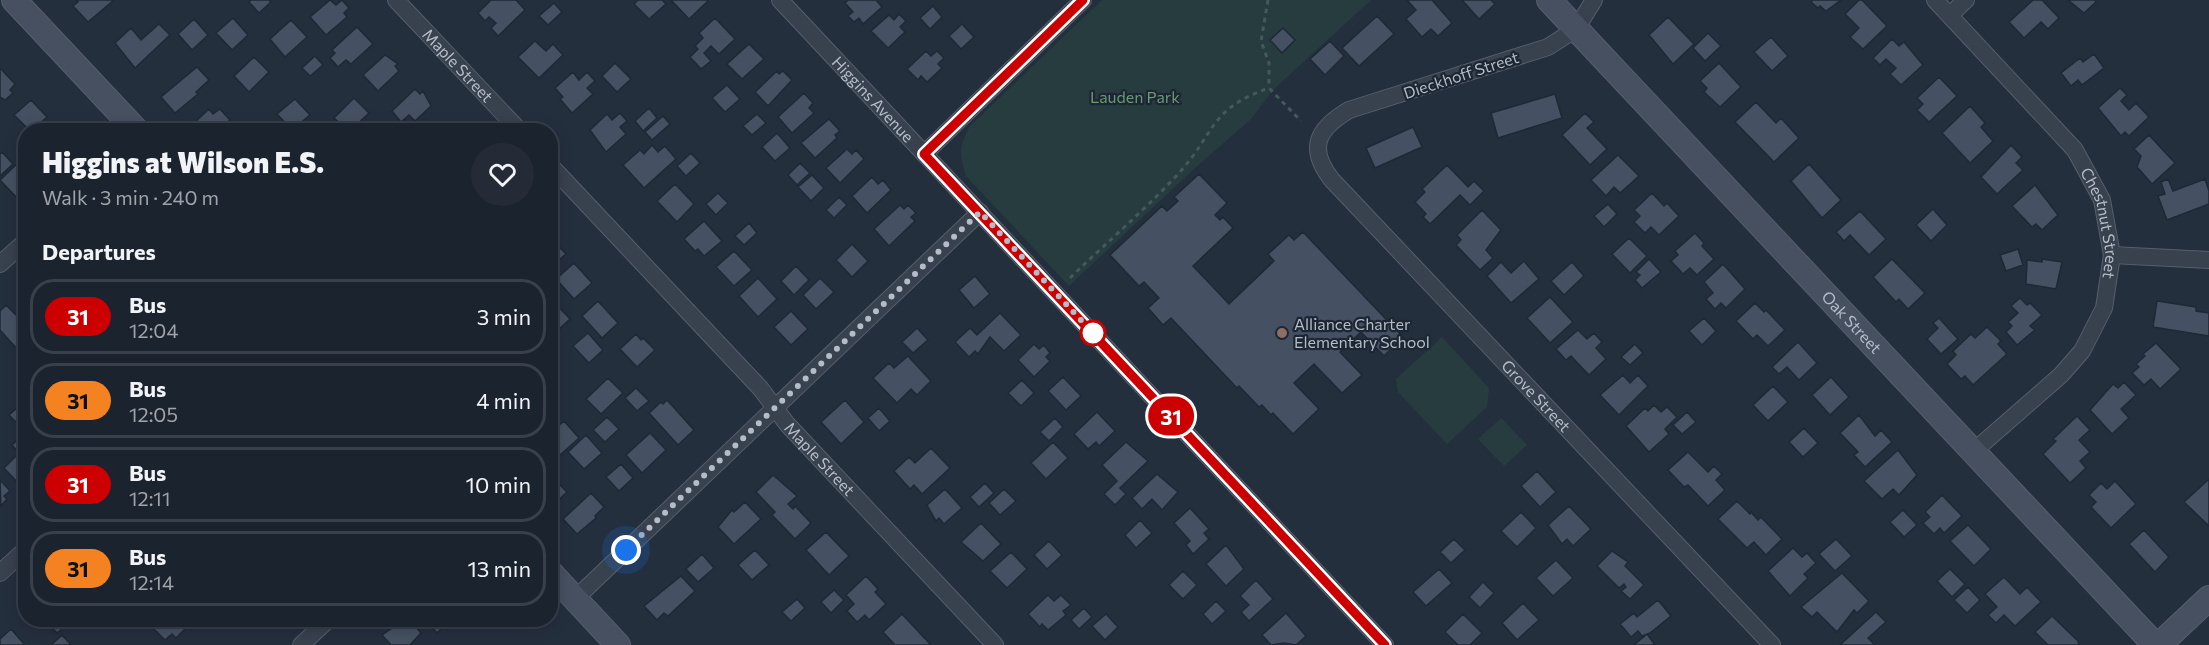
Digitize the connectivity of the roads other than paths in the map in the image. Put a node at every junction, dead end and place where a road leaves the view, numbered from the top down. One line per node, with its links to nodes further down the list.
1 (14, 0): 11 (street)
2 (396, 0): 12 (street, Maple Street)
3 (780, 0): 14 (street, Higgins Avenue)
4 (1083, 0): 14 (street)
5 (1549, 0): 10 (street, Oak Street)
6 (1594, 0): 10 (street, Dieckhoff Street)
7 (1935, 0): 9 (street, Chestnut Street)
8 (1966, 0): 9 (street)
9 (1950, 15): 18 (street, Chestnut Street)
10 (1576, 29): 13 (street, Dieckhoff Street); 22 (street, Oak Street)
11 (129, 123)
12 (512, 123)
13 (1318, 139): 33 (street, Grove Street)
14 (924, 154): 16 (street, Higgins Avenue)
15 (558, 173): 21 (street, Maple Street)
16 (980, 212): 21 (street); 32 (street, Higgins Avenue)
17 (18, 248): 20 (street)
18 (2112, 255): 19 (street); 22 (street, Chestnut Street)
19 (2209, 260)
20 (0, 264)
21 (774, 407): 26 (street); 31 (street, Maple Street)
22 (1974, 451): 34 (street, Oak Street)
23 (18, 556): 24 (street)
24 (0, 573)
25 (558, 580): 26 (street)
26 (575, 598): 30 (street)
27 (2209, 598): 34 (street)
28 (320, 627): 29 (street)
29 (301, 645)
30 (618, 645)
31 (995, 645)
32 (1385, 645)
33 (1772, 645)
34 (2157, 645)

